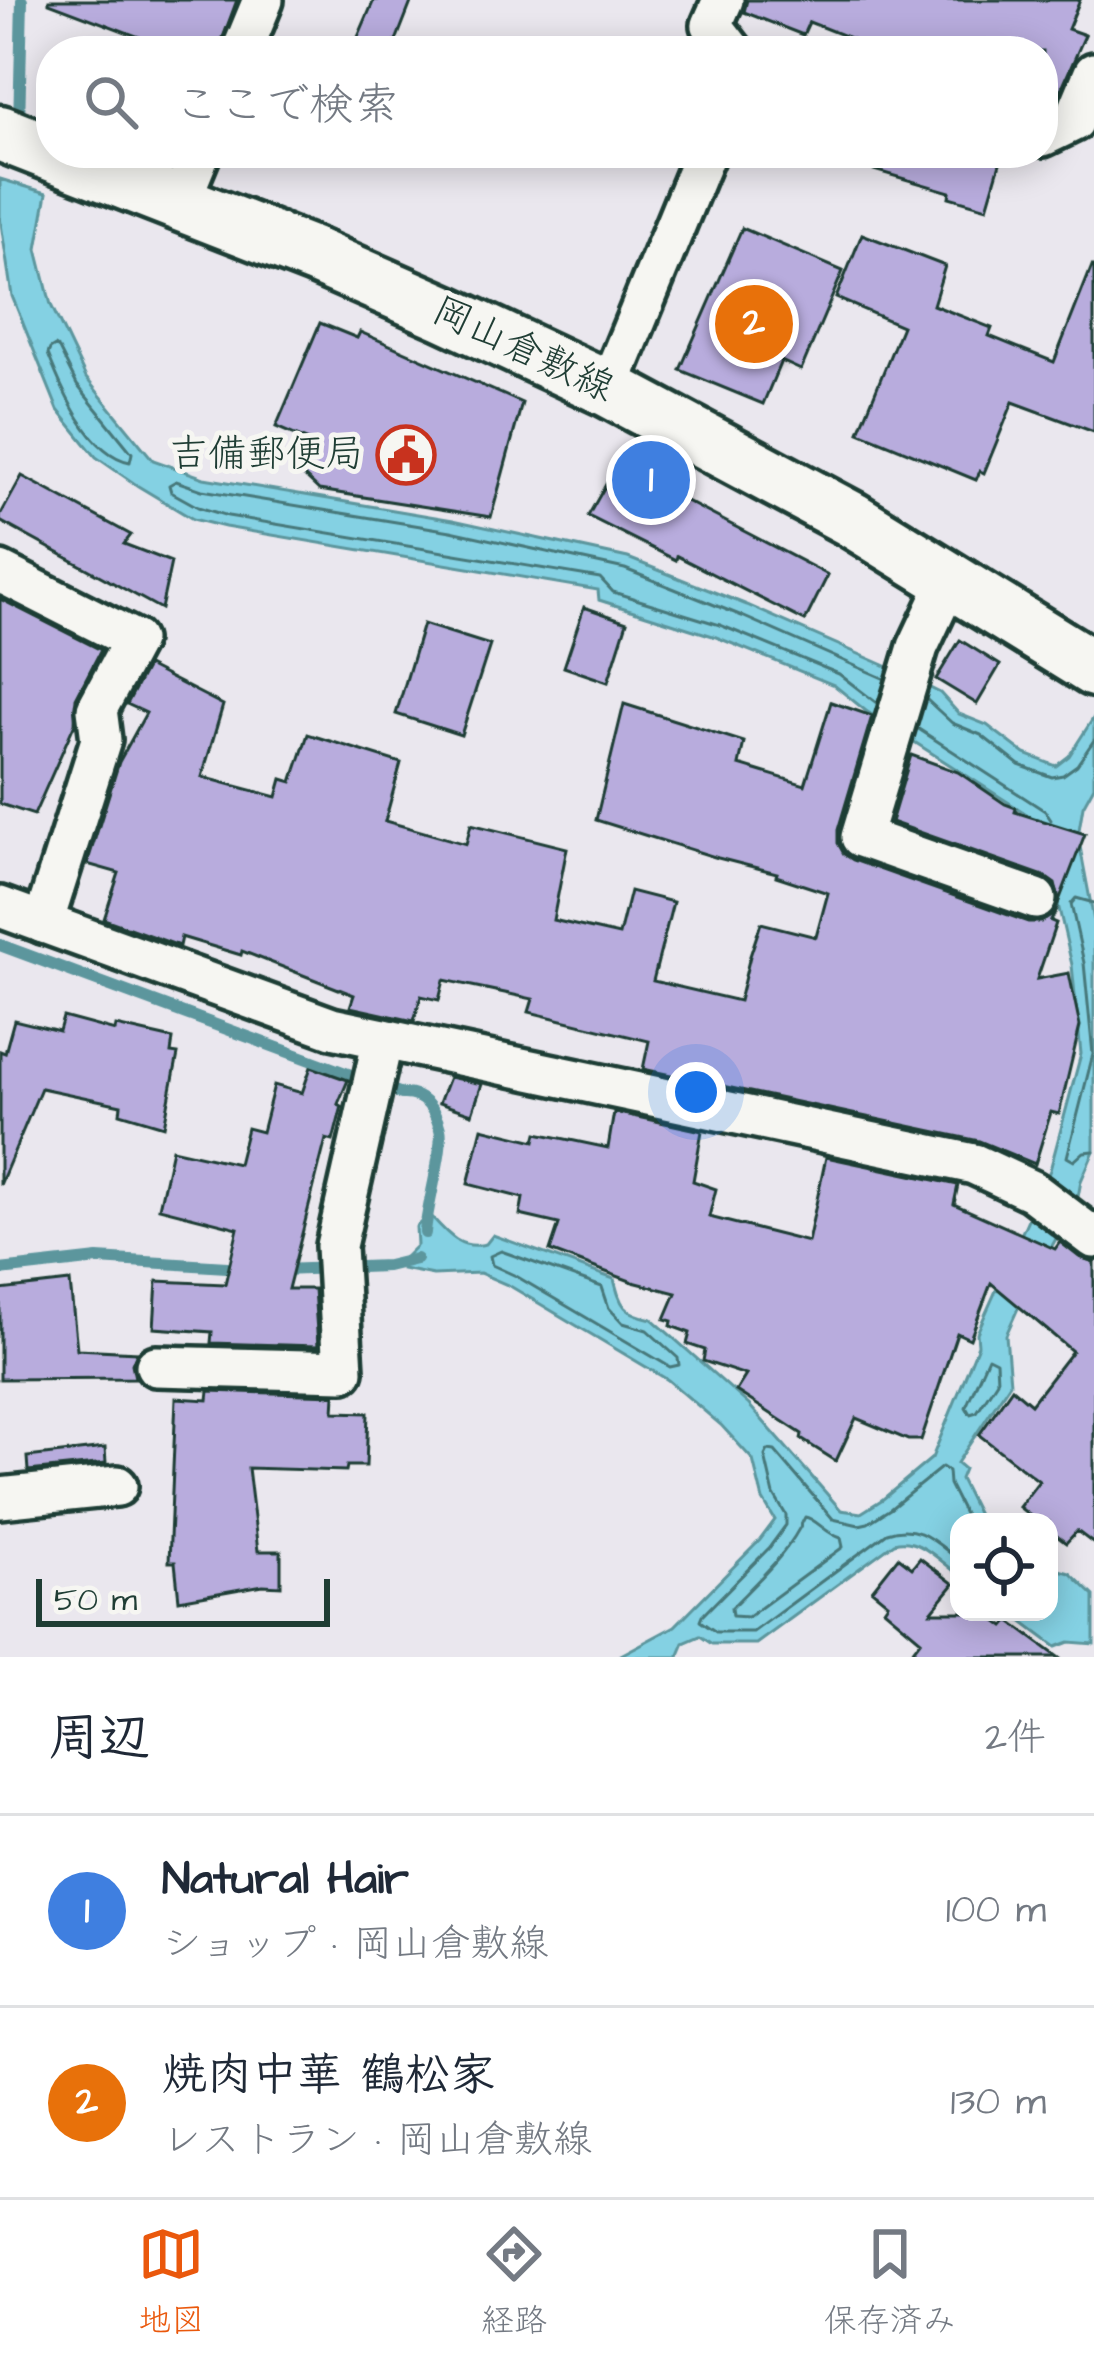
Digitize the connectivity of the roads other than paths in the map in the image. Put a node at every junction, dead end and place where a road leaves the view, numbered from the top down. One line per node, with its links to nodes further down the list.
1 (263, 0): 3 (street)
2 (723, 0): 4 (street)
3 (248, 36)
4 (720, 36)
5 (1094, 74): 6 (street)
6 (1058, 129)
7 (89, 168): 10 (main road, 岡山倉敷線)
8 (194, 168): 10 (street)
9 (699, 168): 11 (street)
10 (179, 204): 11 (main road, 岡山倉敷線)
11 (608, 388): 13 (main road, 岡山倉敷線)
12 (0, 572): 17 (street)
13 (949, 581): 14 (main road, 岡山倉敷線); 15 (street)
14 (1093, 665)
15 (1036, 899)
16 (0, 907): 17 (street)
17 (43, 923): 18 (street)
18 (376, 1068): 19 (street); 20 (street)
19 (1083, 1230)
20 (156, 1366)
21 (117, 1486): 22 (street)
22 (0, 1498)

